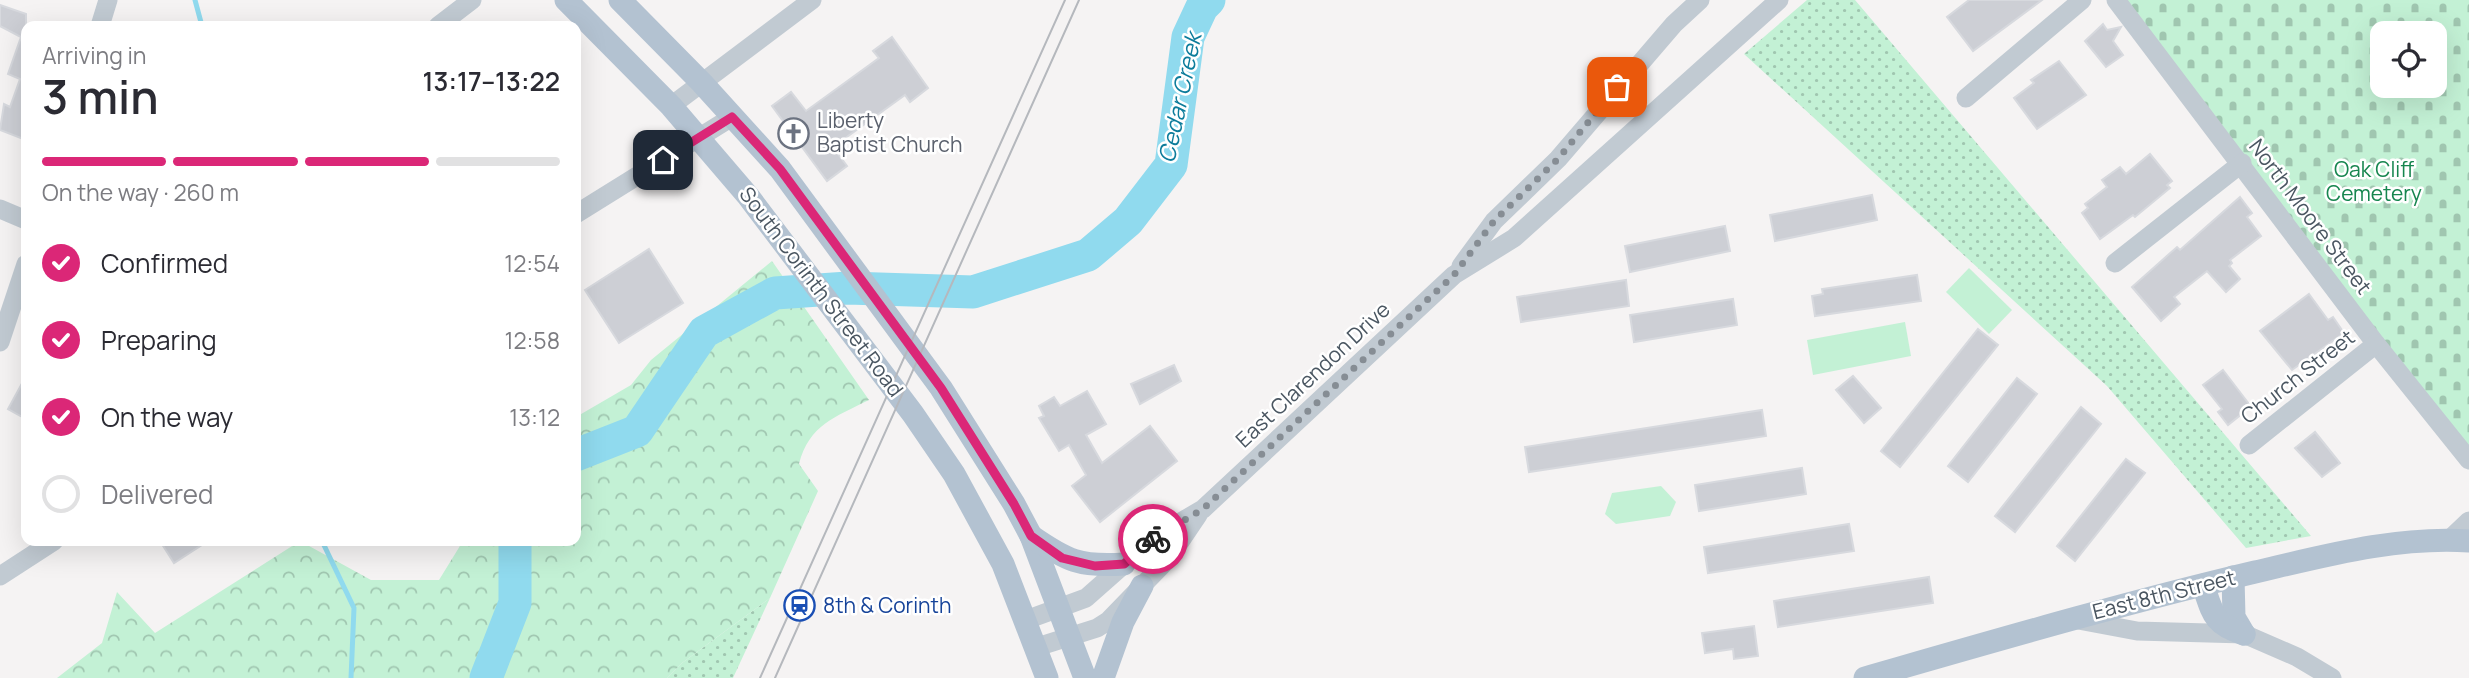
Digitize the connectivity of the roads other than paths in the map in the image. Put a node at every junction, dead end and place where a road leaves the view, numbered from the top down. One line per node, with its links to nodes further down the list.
1 (108, 0): 10 (street)
2 (472, 0): 11 (street)
3 (566, 0): 14 (main road, South Corinth Street Road)
4 (620, 0): 12 (main road, South Corinth Street Road)
5 (812, 0): 12 (street)
6 (1700, 0): 22 (street, East Clarendon Drive)
7 (1779, 0): 22 (street, East Clarendon Drive)
8 (2082, 0): 13 (street)
9 (2116, 0): 17 (street, North Moore Street)
10 (102, 21)
11 (445, 21)
12 (702, 83): 14 (street); 15 (main road, South Corinth Street Road)
13 (1966, 98)
14 (671, 106): 16 (main road, South Corinth Street Road)
15 (732, 117): 16 (street); 30 (main road, South Corinth Street Road)
16 (699, 138): 19 (street); 40 (main road, South Corinth Street Road)
17 (2242, 163): 21 (street); 25 (street, North Moore Street)
18 (0, 209): 20 (street)
19 (581, 211)
20 (21, 218)
21 (2115, 263)
22 (1454, 275): 28 (street, East Clarendon Drive)
23 (21, 279): 24 (street)
24 (0, 342)
25 (2376, 344): 26 (street, Church Street); 27 (street, North Moore Street)
26 (2249, 445)
27 (2469, 460)
28 (1203, 509): 33 (street, East Clarendon Drive); 37 (street, East Clarendon Drive)
29 (2469, 521): 31 (street)
30 (1031, 536): 33 (main road); 38 (main road, South Corinth Street Road)
31 (2459, 541): 35 (main road, East 8th Street)
32 (46, 546): 34 (street)
33 (1124, 564): 38 (street, East Clarendon Drive)
34 (0, 576)
35 (2233, 577): 36 (main road, East 8th Street); 41 (main road)
36 (2203, 585): 39 (main road, East 8th Street); 41 (main road)
37 (1142, 586): 42 (street, East Clarendon Drive); 46 (main road)
38 (1060, 607): 40 (street, East Clarendon Drive); 42 (main road, South Corinth Street Road)
39 (2072, 619): 41 (street); 47 (main road, East 8th Street)
40 (1026, 620): 43 (main road, South Corinth Street Road)
41 (2244, 634): 48 (street)
42 (1070, 637): 43 (street, East Clarendon Drive); 45 (main road, South Corinth Street Road)
43 (1037, 647): 44 (main road, South Corinth Street Road)
44 (1047, 678)
45 (1085, 678)
46 (1103, 678)
47 (1865, 678)
48 (2332, 678)

